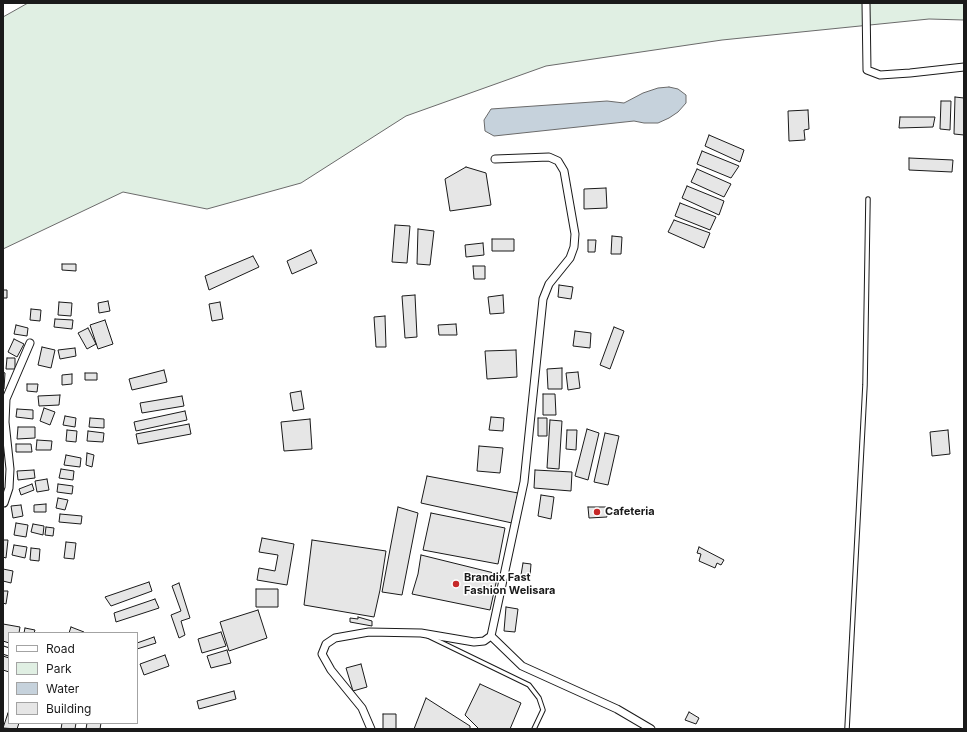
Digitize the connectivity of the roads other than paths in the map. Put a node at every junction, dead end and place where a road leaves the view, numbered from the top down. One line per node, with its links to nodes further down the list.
1 (866, 3): 2 (street)
2 (964, 67)
3 (495, 159): 9 (street)
4 (868, 199): 13 (lane)
5 (30, 344): 6 (street)
6 (5, 399): 7 (street)
7 (3, 503)
8 (421, 633): 9 (street); 10 (street); 11 (lane)
9 (491, 636): 12 (street)
10 (372, 728)
11 (534, 729)
12 (651, 729)
13 (847, 729)

